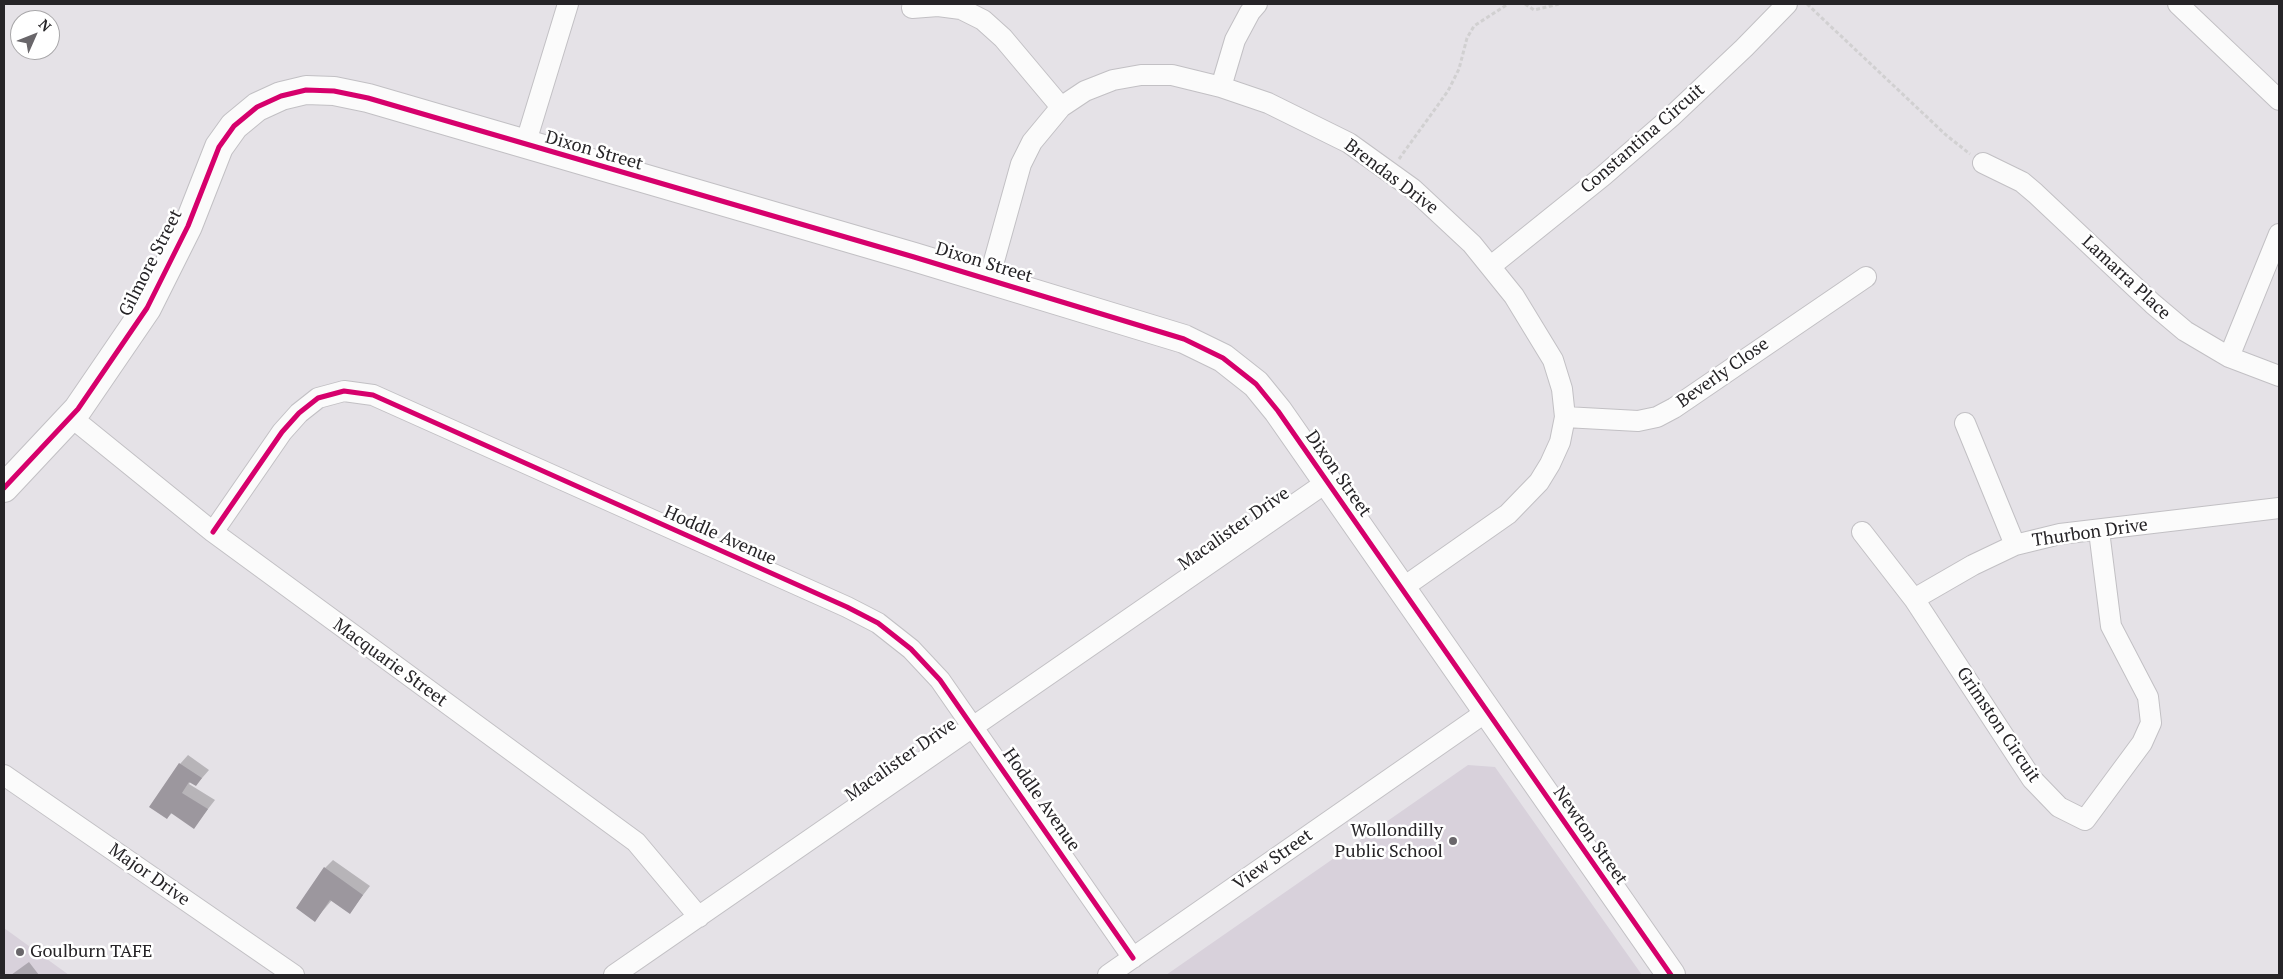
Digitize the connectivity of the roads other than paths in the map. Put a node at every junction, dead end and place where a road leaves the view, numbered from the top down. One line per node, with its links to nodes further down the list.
1 (568, 4): 10 (street)
2 (1257, 4): 6 (street)
3 (1787, 4): 13 (street, Constantina Circuit)
4 (2178, 4): 8 (street)
5 (912, 8): 9 (street)
6 (1221, 87): 9 (street, Brendas Drive); 13 (street, Brendas Drive)
7 (306, 90): 10 (street, Dixon Street); 18 (street, Gilmore Street)
8 (2279, 100)
9 (1061, 107): 15 (street, Brendas Drive)
10 (525, 145): 15 (street, Dixon Street)
11 (1983, 163): 16 (street, Lamarra Place)
12 (2279, 234): 16 (street)
13 (1491, 266): 19 (street, Brendas Drive)
14 (1866, 277): 19 (street, Beverly Close)
15 (989, 279): 21 (street, Dixon Street)
16 (2229, 357): 17 (street, Lamarra Place)
17 (2279, 376)
18 (71, 417): 22 (street, Gilmore Street); 25 (street, Macquarie Street)
19 (1565, 417): 28 (street, Brendas Drive)
20 (1965, 423): 27 (street)
21 (1327, 482): 28 (street, Dixon Street); 31 (street, Macalister Drive)
22 (4, 488)
23 (2279, 508): 24 (street, Thurbon Drive)
24 (2099, 531): 27 (street, Thurbon Drive); 29 (street, Grimston Circuit)
25 (213, 532): 31 (street, Hoddle Avenue); 33 (street, Macquarie Street)
26 (1862, 532): 29 (street)
27 (2015, 545): 29 (street, Thurbon Drive)
28 (1401, 589): 30 (street, Dixon Street)
29 (1914, 600)
30 (1486, 712): 34 (street, View Street); 38 (street, Newton Street)
31 (974, 727): 33 (street, Macalister Drive); 34 (street, Hoddle Avenue)
32 (4, 775): 35 (street, Major Drive)
33 (699, 918): 36 (street, Macalister Drive)
34 (1133, 958): 37 (street, View Street)
35 (294, 975)
36 (614, 975)
37 (1108, 975)
38 (1671, 975)

